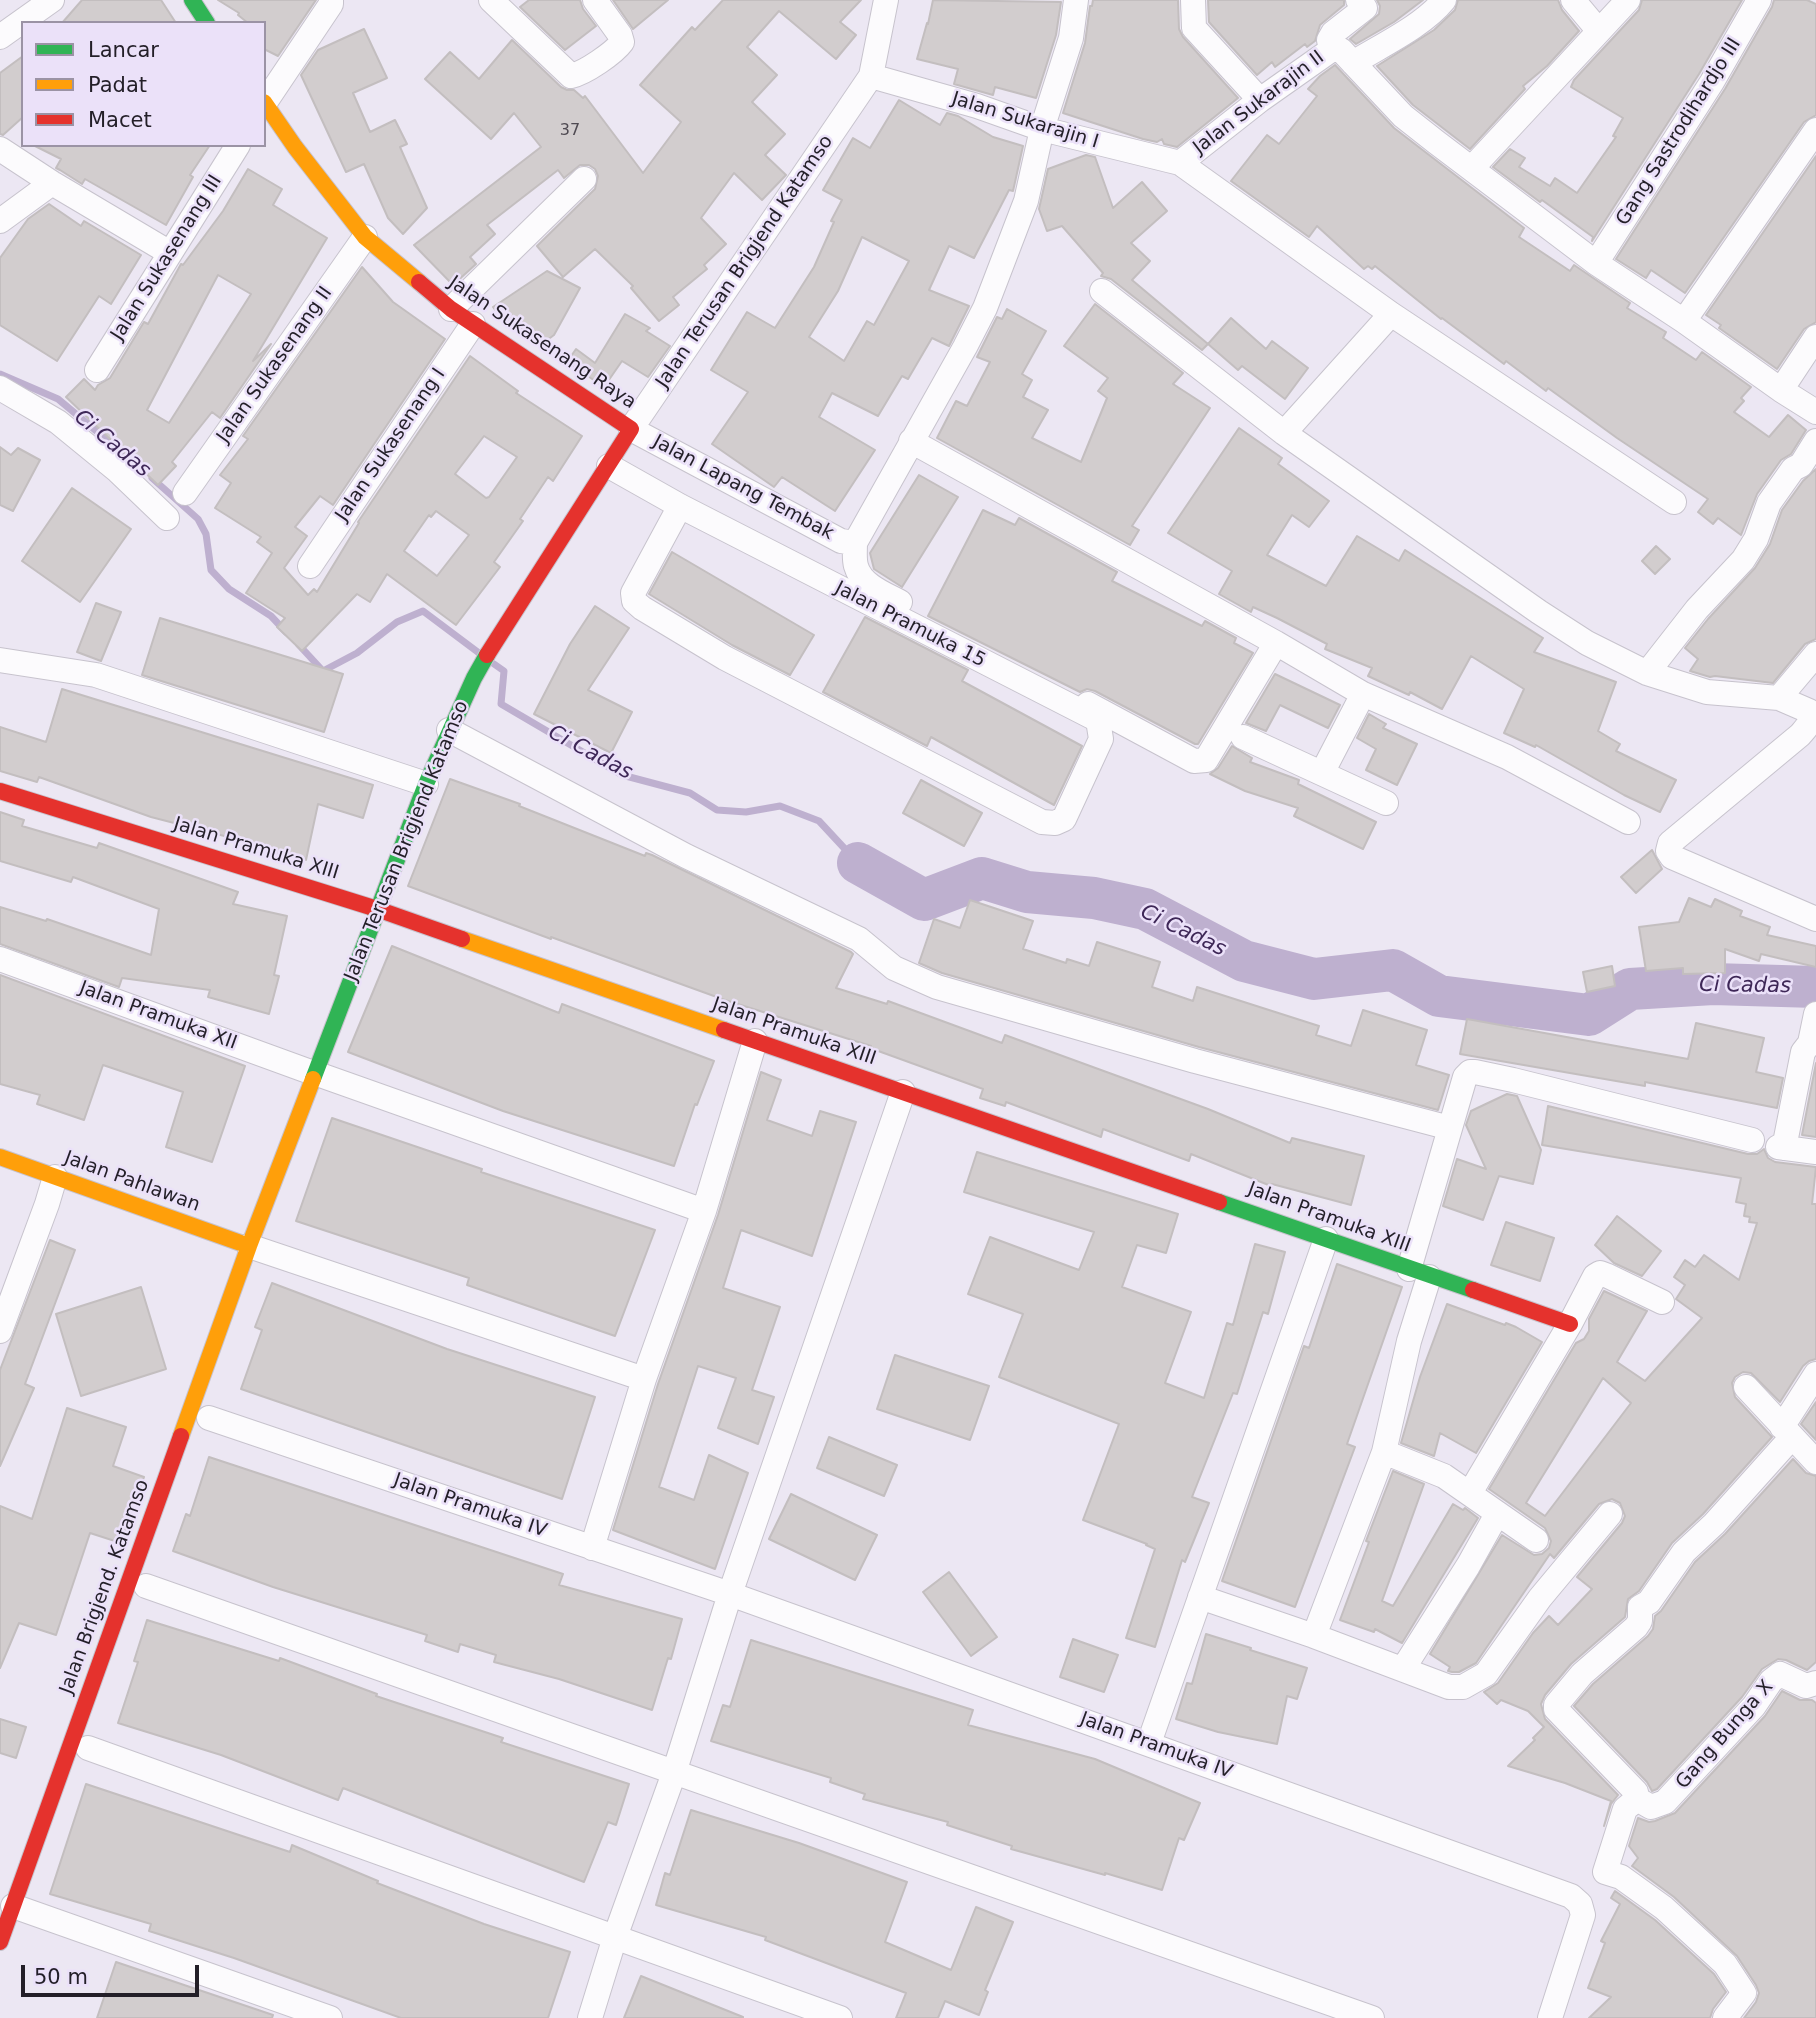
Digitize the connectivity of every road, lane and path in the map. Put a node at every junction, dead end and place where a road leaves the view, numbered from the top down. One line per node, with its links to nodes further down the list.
1 (51, 0): 16 (street)
2 (192, 0): 14 (street)
3 (331, 0): 20 (street)
4 (491, 0): 5 (street)
5 (595, 0)
6 (886, 0): 19 (street)
7 (1076, 0): 23 (street)
8 (1193, 0): 21 (street)
9 (1358, 0): 17 (street)
10 (1444, 0): 18 (street)
11 (1573, 0): 15 (street)
12 (1628, 0): 15 (street)
13 (1759, 0): 34 (street, Gang Sastrodihardjo III)
14 (206, 21)
15 (1599, 31): 28 (street)
16 (2, 32)
17 (1331, 50): 18 (street, Jalan Sukarajin II); 21 (street, Jalan Sukarajin II)
18 (1353, 63): 28 (street, Jalan Sukarajin II)
19 (871, 76): 23 (street, Jalan Sukarajin I); 45 (street, Jalan Terusan Brigjend Katamso)
20 (266, 100)
21 (1260, 100): 27 (street, Jalan Sukarajin II)
22 (266, 106): 32 (street, Jalan Sukasenang Raya)
23 (1041, 129): 27 (street, Jalan Sukarajin I); 47 (street)
24 (1816, 130): 38 (street)
25 (237, 147): 33 (street, Jalan Sukasenang III)
26 (0, 149): 30 (street)
27 (1180, 163): 37 (street, Jalan Sukarajin II)
28 (1472, 168): 34 (street, Jalan Sukarajin II)
29 (583, 179): 36 (street)
30 (52, 183): 31 (street); 33 (street)
31 (0, 222)
32 (365, 237): 36 (street, Jalan Sukasenang Raya); 50 (street, Jalan Sukasenang II)
33 (170, 253): 41 (street, Jalan Sukasenang III)
34 (1597, 263): 38 (street, Jalan Sukarajin II)
35 (1102, 291): 46 (street)
36 (451, 309): 39 (street, Jalan Sukasenang Raya)
37 (1391, 314): 46 (street); 51 (street, Jalan Sukarajin II)
38 (1684, 321): 43 (street, Jalan Sukarajin II)
39 (473, 324): 45 (street, Jalan Sukasenang Raya); 55 (street, Jalan Sukasenang I)
40 (1816, 337): 43 (street)
41 (97, 370)
42 (0, 388): 53 (street)
43 (1781, 390): 44 (street, Jalan Sukarajin II)
44 (1816, 412)
45 (631, 429): 49 (street, Jalan Terusan Brigjend Katamso); 54 (street, Jalan Lapang Tembak)
46 (1284, 433): 59 (street)
47 (911, 441): 54 (street); 56 (street)
48 (1816, 441): 59 (street)
49 (609, 466): 52 (street, Jalan Pramuka 15); 63 (street, Jalan Terusan Brigjend Katamso)
50 (185, 493)
51 (1674, 502)
52 (680, 506): 52 (street, Jalan Pramuka 15)
53 (167, 518)
54 (855, 543): 56 (street)
55 (310, 566)
56 (1276, 643): 60 (street)
57 (1816, 654): 61 (street)
58 (0, 660): 66 (street)
59 (1647, 673): 61 (street)
60 (1363, 694): 65 (street); 69 (street)
61 (1779, 698): 62 (street)
62 (1814, 716): 71 (street)
63 (449, 730): 66 (street, Jalan Terusan Brigjend Katamso); 77 (street)
64 (1243, 737): 65 (street)
65 (1322, 774): 68 (street)
66 (426, 785): 70 (street, Jalan Terusan Brigjend Katamso)
67 (0, 791): 70 (street, Jalan Pramuka XIII)
68 (1386, 803)
69 (1628, 822)
70 (377, 909): 74 (street, Jalan Pramuka XIII); 75 (street, Jalan Terusan Brigjend Katamso)
71 (1816, 919)
72 (0, 959): 75 (street, Jalan Pramuka XII)
73 (1816, 1014): 79 (street)
74 (755, 1041): 76 (street, Jalan Pramuka XIII); 82 (street)
75 (319, 1075): 82 (street, Jalan Pramuka XII); 84 (street, Jalan Terusan Brigjend Katamso)
76 (903, 1092): 83 (street, Jalan Pramuka XIII); 102 (street)
77 (1450, 1128): 78 (street); 85 (street)
78 (1752, 1140)
79 (1816, 1153)
80 (0, 1157): 81 (street, Jalan Pahlawan)
81 (55, 1177): 84 (street, Jalan Pahlawan); 88 (street)
82 (704, 1211): 90 (street)
83 (1326, 1239): 85 (street, Jalan Pramuka XIII); 103 (street)
84 (249, 1246): 90 (street); 111 (street, Jalan Brigjend. Katamso)
85 (1419, 1273): 87 (street, Jalan Pramuka XIII); 94 (street)
86 (1662, 1301): 87 (street)
87 (1570, 1324): 96 (street)
88 (0, 1331)
89 (1816, 1374): 93 (street)
90 (644, 1379): 100 (street)
91 (1746, 1387): 93 (street)
92 (209, 1418): 100 (street, Jalan Pramuka IV)
93 (1787, 1432): 95 (street); 110 (street)
94 (1384, 1452): 96 (street); 104 (street)
95 (1816, 1462)
96 (1470, 1493): 97 (street)
97 (1497, 1514): 99 (street); 105 (street)
98 (1610, 1514): 105 (street)
99 (1536, 1540)
100 (592, 1548): 102 (street, Jalan Pramuka IV)
101 (146, 1586): 109 (street)
102 (730, 1594): 107 (street, Jalan Pramuka IV); 109 (street)
103 (1200, 1597): 104 (street); 107 (street)
104 (1314, 1636): 105 (street)
105 (1403, 1669)
106 (1816, 1684): 110 (street, Gang Bunga X)
107 (1149, 1743): 118 (street, Jalan Pramuka IV)
108 (88, 1748): 112 (street)
109 (674, 1773): 112 (street); 117 (street)
110 (1637, 1799): 119 (street)
111 (13, 1906): 113 (street, Jalan Brigjend. Katamso); 114 (street)
112 (615, 1937): 115 (street); 116 (street)
113 (0, 1942)
114 (330, 2018)
115 (590, 2018)
116 (840, 2018)
117 (1372, 2018)
118 (1550, 2018)
119 (1725, 2018)

